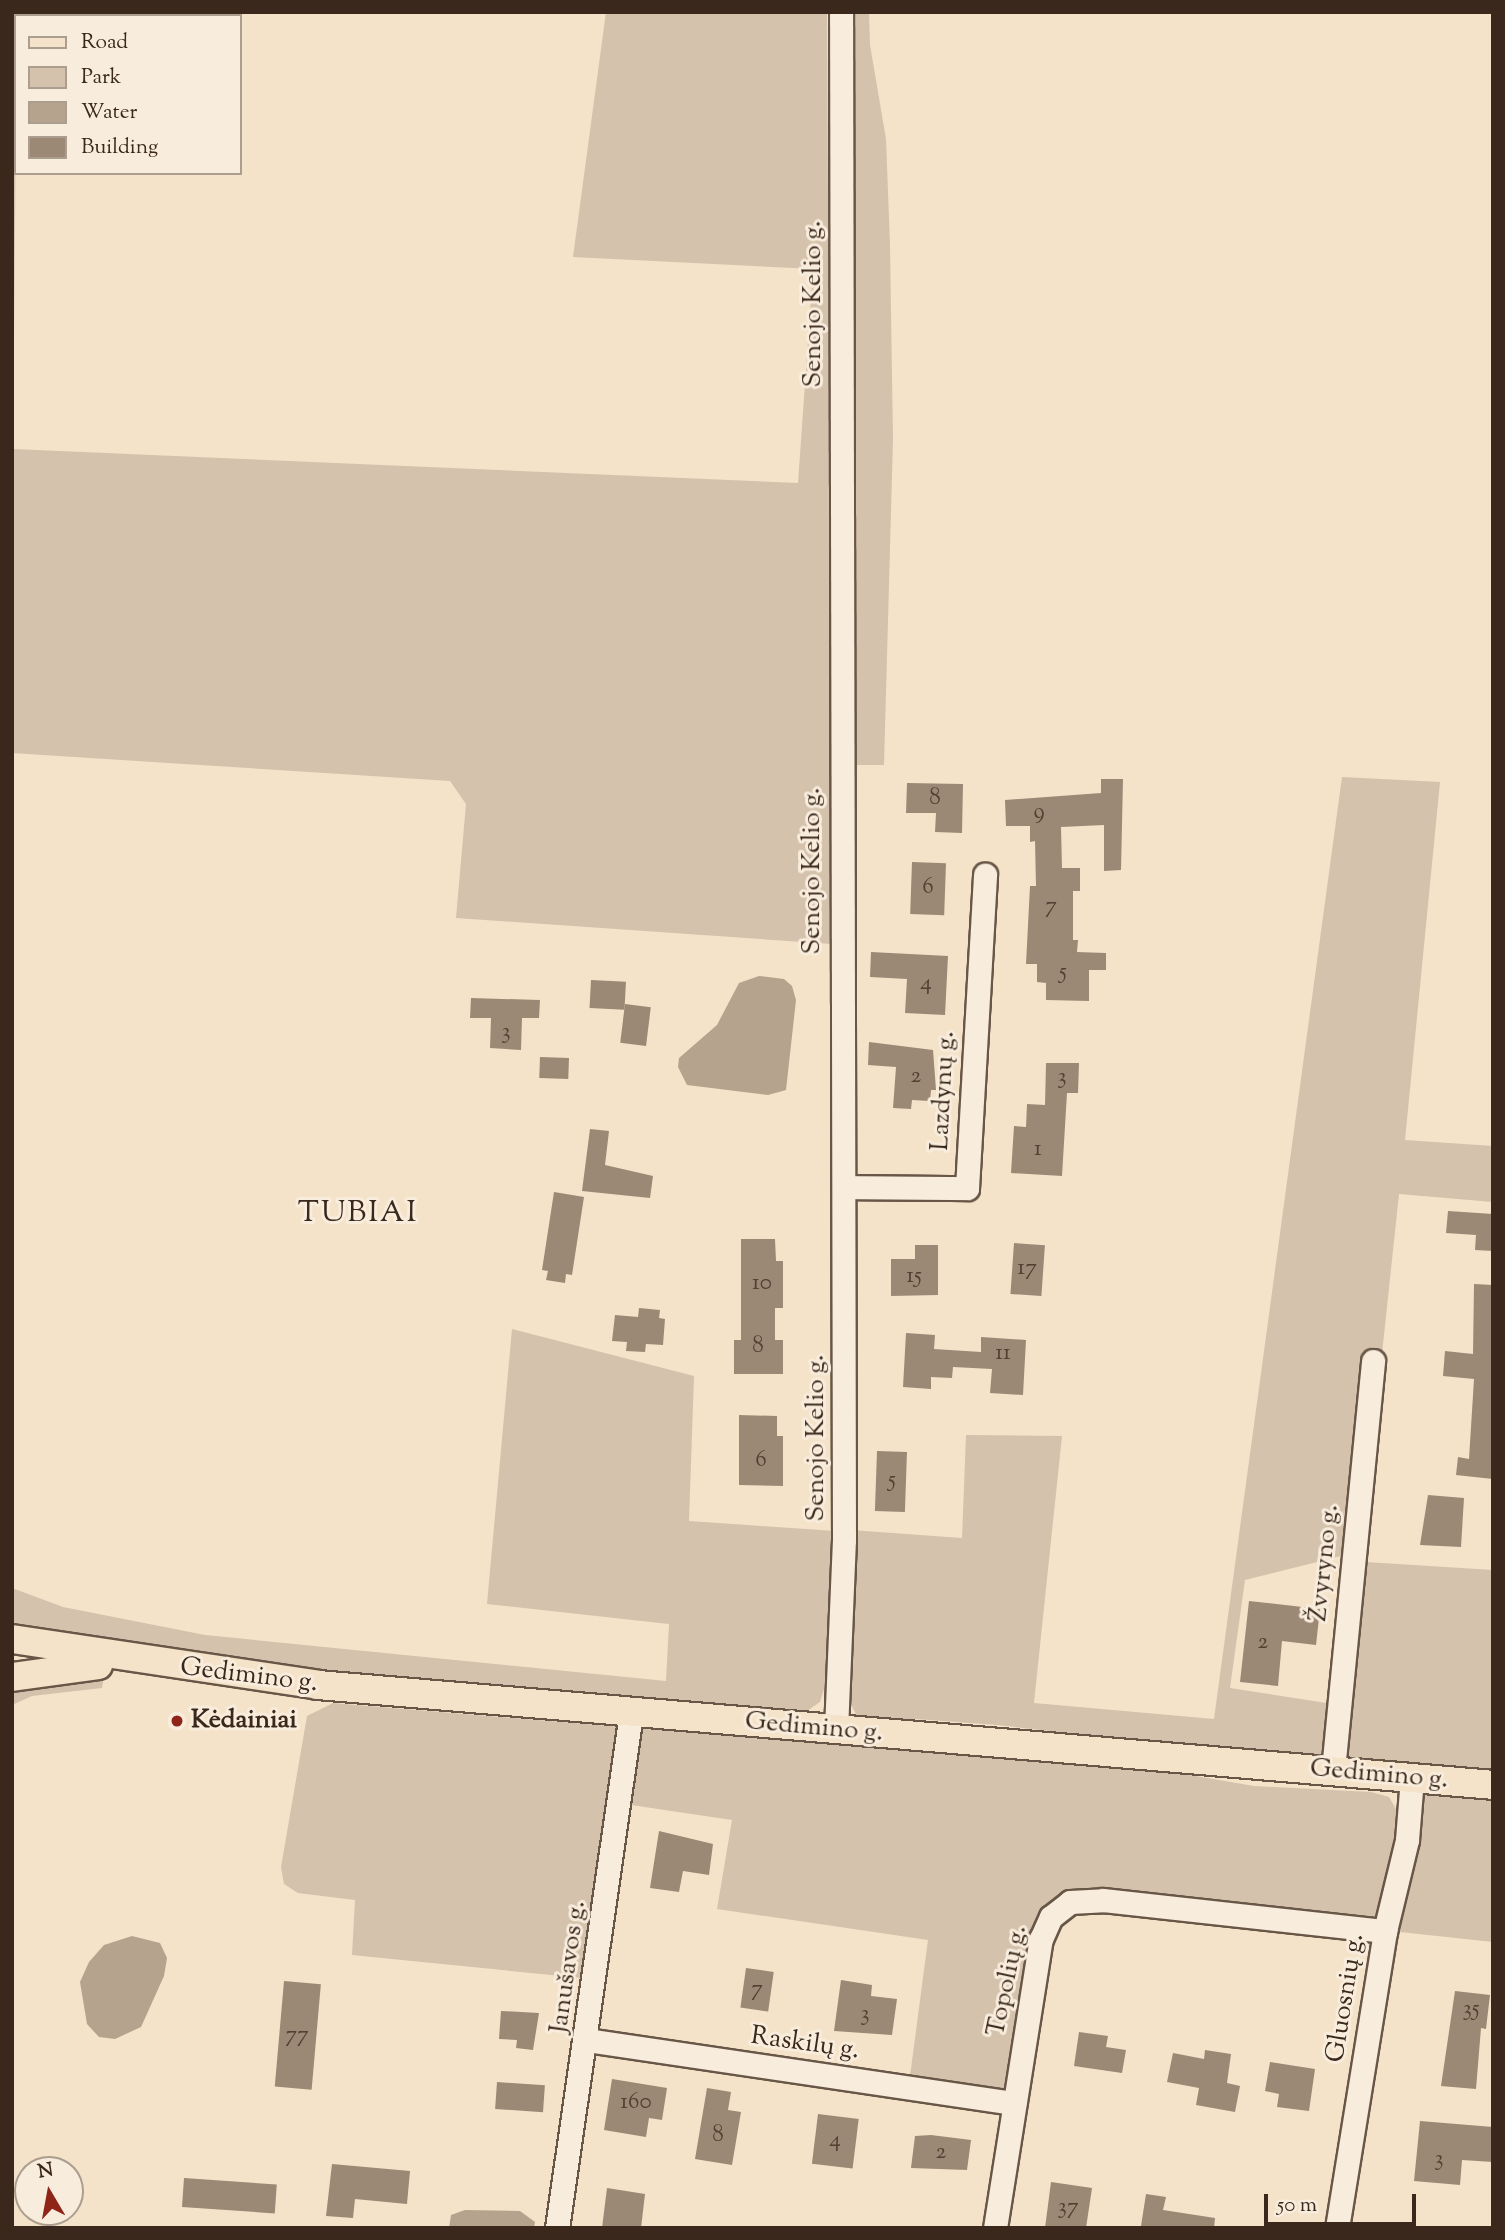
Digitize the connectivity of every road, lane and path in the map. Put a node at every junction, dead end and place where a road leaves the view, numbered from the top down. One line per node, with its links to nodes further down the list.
1 (841, 12): 3 (street, Senojo Kelio g.)
2 (985, 875): 3 (street, Lazdynų g.)
3 (844, 1187): 9 (street, Senojo Kelio g.)
4 (1373, 1360): 10 (street, Žvyryno g.)
5 (12, 1639): 6 (main road)
6 (136, 1661): 7 (main road); 8 (main road, Gedimino g.)
7 (12, 1677)
8 (631, 1713): 9 (main road, Gedimino g.); 14 (street, Janušavos g.)
9 (836, 1730): 10 (main road, Gedimino g.)
10 (1333, 1770): 11 (main road, Gedimino g.)
11 (1412, 1778): 12 (main road, Gedimino g.); 13 (street, Gluosnių g.)
12 (1493, 1785)
13 (1385, 1931): 15 (street, Topolių g.); 18 (street, Gluosnių g.)
14 (587, 2040): 15 (street, Raskilų g.); 16 (street, Janušavos g.)
15 (1014, 2103): 17 (street, Topolių g.)
16 (557, 2228)
17 (995, 2228)
18 (1337, 2228)

